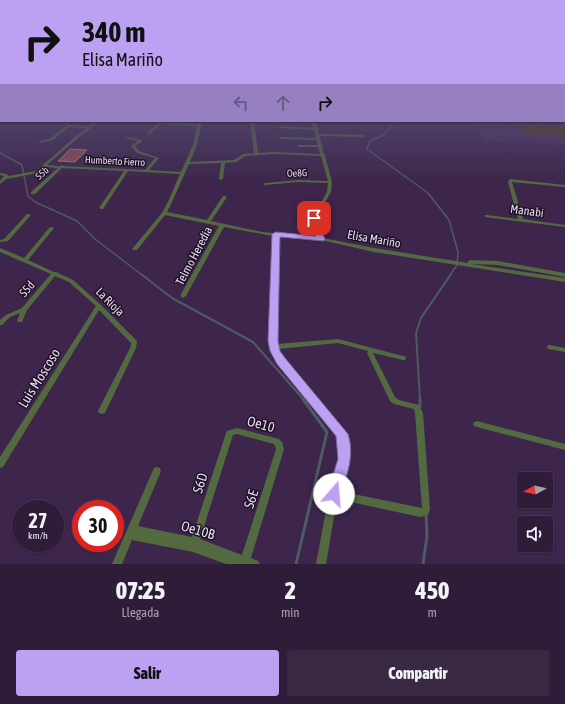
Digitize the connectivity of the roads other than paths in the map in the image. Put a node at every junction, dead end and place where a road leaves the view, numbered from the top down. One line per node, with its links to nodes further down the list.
1 (60, 132): 10 (street)
2 (84, 132): 17 (street)
3 (198, 132): 16 (street)
4 (253, 132): 13 (street)
5 (317, 132): 7 (street)
6 (363, 136): 7 (street)
7 (319, 137): 9 (street); 12 (street)
8 (128, 138): 20 (street)
9 (281, 138)
10 (41, 142)
11 (299, 146): 12 (street)
12 (321, 146): 14 (street)
13 (256, 154): 14 (street); 15 (street)
14 (324, 155): 25 (street)
15 (223, 162): 16 (street); 24 (street)
16 (188, 163): 21 (street)
17 (45, 166): 18 (street, Humberto Fierro); 23 (street)
18 (62, 166): 19 (street, Humberto Fierro); 29 (street, S5b)
19 (127, 170): 20 (street, Humberto Fierro); 31 (street)
20 (146, 171): 21 (street, Humberto Fierro)
21 (183, 173): 32 (street)
22 (0, 174): 23 (street)
23 (7, 178): 26 (street)
24 (221, 179)
25 (330, 182): 27 (street, Oe8G); 41 (street)
26 (0, 183)
27 (265, 184)
28 (565, 186): 35 (street)
29 (33, 193)
30 (225, 197): 36 (street)
31 (101, 208)
32 (164, 213): 36 (street, Elisa Mariño); 43 (street)
33 (29, 215): 42 (street)
34 (487, 216): 35 (street, Manabi)
35 (521, 220): 38 (street, Manabi)
36 (208, 222): 37 (street, Elisa Mariño)
37 (222, 225): 40 (street, Elisa Mariño); 51 (street, Telmo Heredia)
38 (565, 226)
39 (52, 228): 46 (street)
40 (276, 234): 41 (street, Elisa Mariño); 56 (street)
41 (321, 239): 47 (street, Elisa Mariño)
42 (0, 241)
43 (135, 249)
44 (3, 251): 45 (street); 46 (street, La Rioja)
45 (1, 257)
46 (25, 260): 48 (street, La Rioja)
47 (531, 272): 49 (street, Elisa Mariño); 50 (street, Elisa Mariño)
48 (56, 273): 52 (street, La Rioja); 53 (street, S5d)
49 (565, 275)
50 (565, 280)
51 (183, 296)
52 (99, 306): 61 (street, La Rioja); 66 (street, Luis Moscoso)
53 (24, 309): 54 (street, S5d); 55 (street)
54 (20, 321)
55 (0, 323)
56 (274, 347): 60 (street); 68 (street)
57 (550, 347): 58 (street)
58 (565, 350)
59 (370, 352): 68 (street)
60 (403, 358)
61 (102, 411)
62 (478, 424): 65 (street)
63 (237, 431): 64 (street, Oe10); 70 (street, S6D)
64 (278, 442): 71 (street, S6E)
65 (565, 447)
66 (0, 464)
67 (158, 471): 69 (street)
68 (334, 494): 74 (street)
69 (131, 532): 70 (street, Oe10B); 72 (street)
70 (194, 545): 71 (street, Oe10B)
71 (242, 563): 73 (street, Oe10B)
72 (117, 564)
73 (255, 564)
74 (321, 564)

